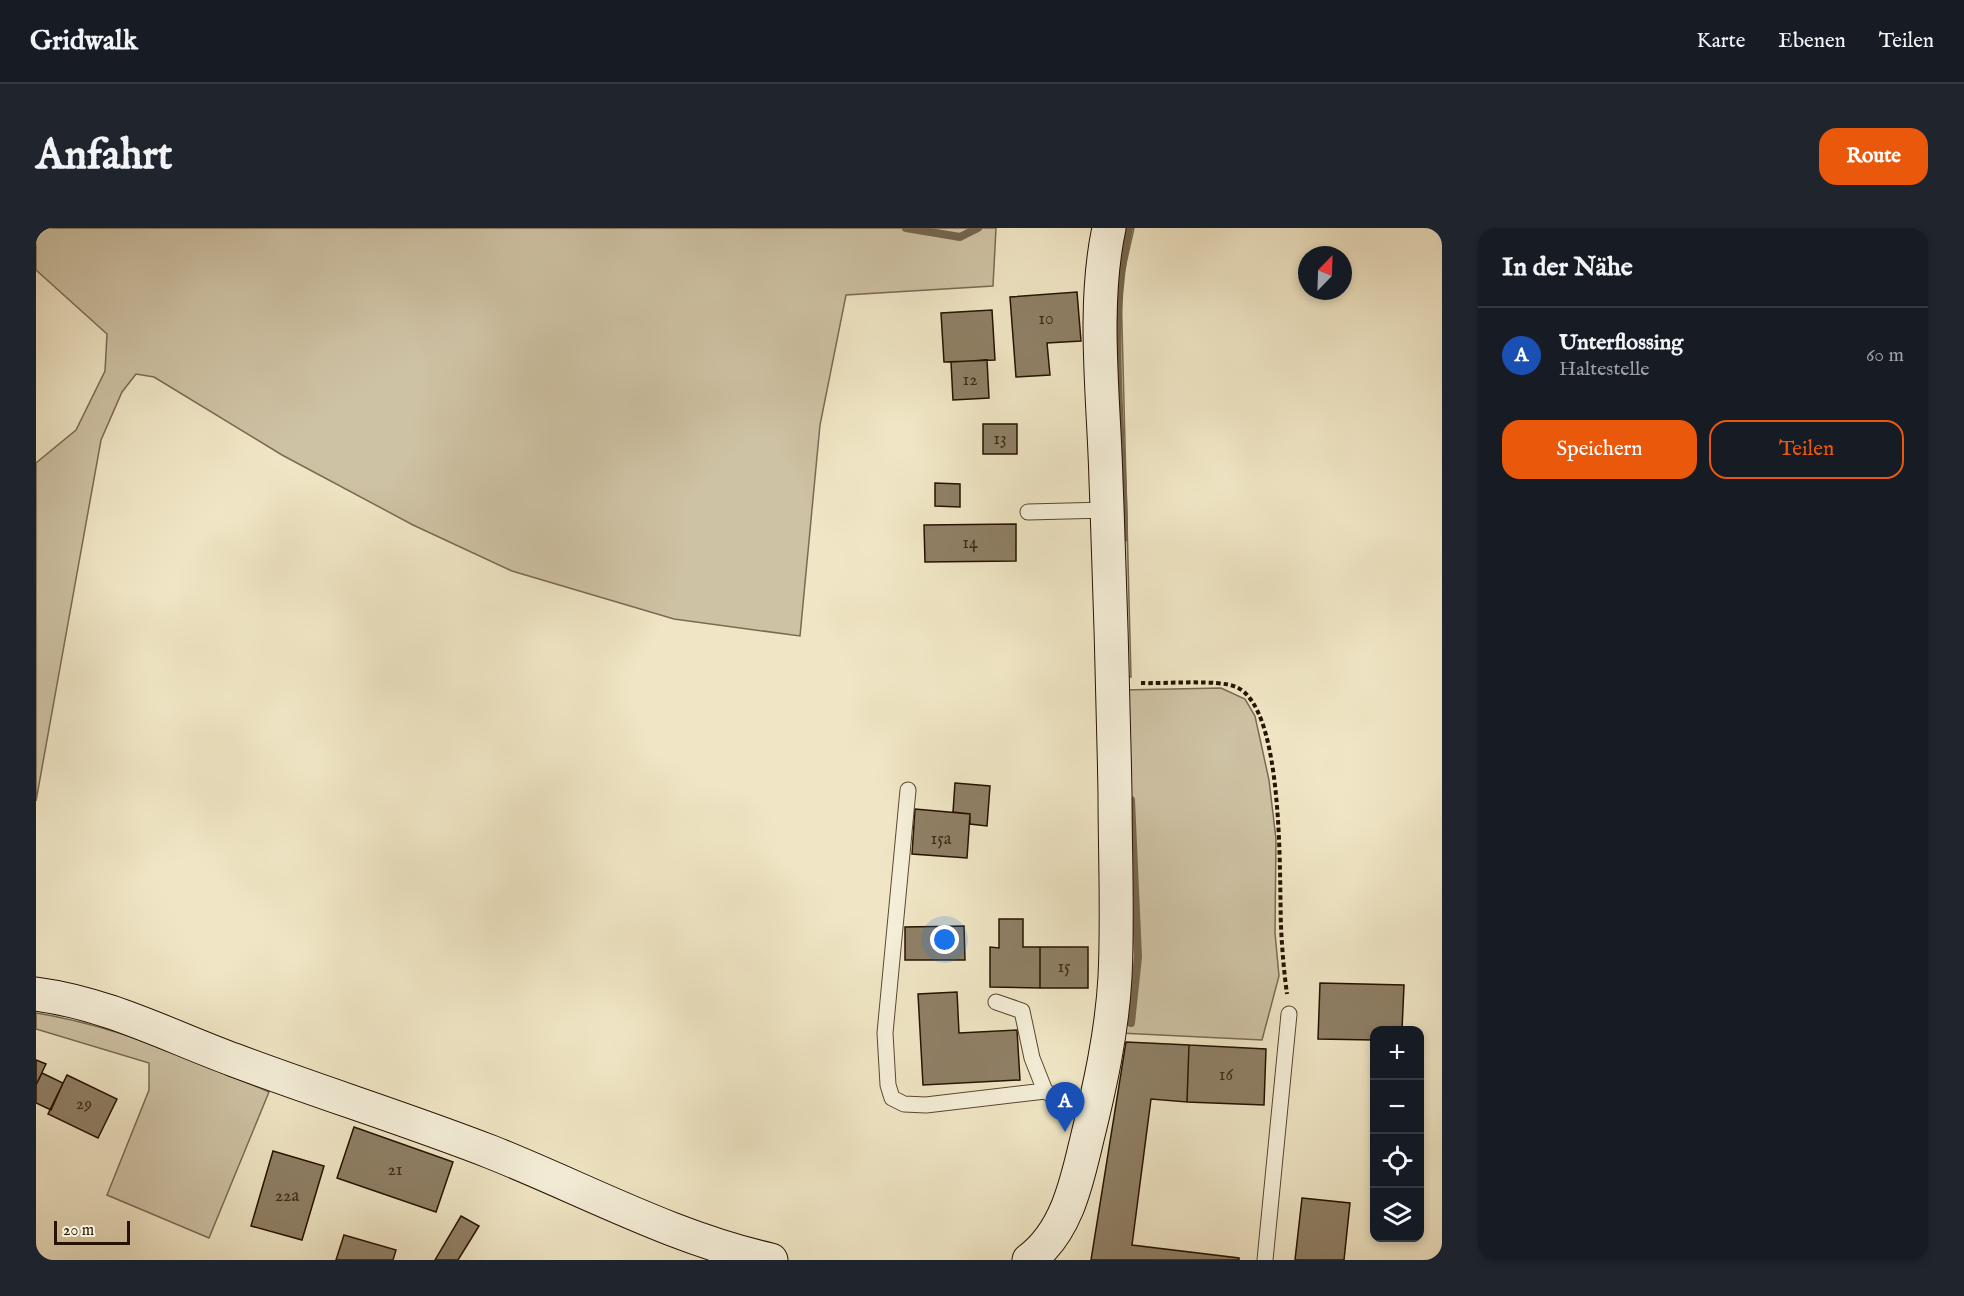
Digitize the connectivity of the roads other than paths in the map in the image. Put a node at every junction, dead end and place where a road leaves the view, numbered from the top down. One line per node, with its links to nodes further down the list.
1 (1109, 228): 2 (main road)
2 (1107, 510): 3 (lane); 9 (main road)
3 (1028, 512)
4 (908, 789): 8 (lane)
5 (36, 994): 10 (main road)
6 (996, 1002): 8 (lane)
7 (1289, 1014): 12 (lane)
8 (1045, 1091): 9 (lane)
9 (1092, 1119): 11 (main road)
10 (757, 1258)
11 (1029, 1260)
12 (1264, 1260)

